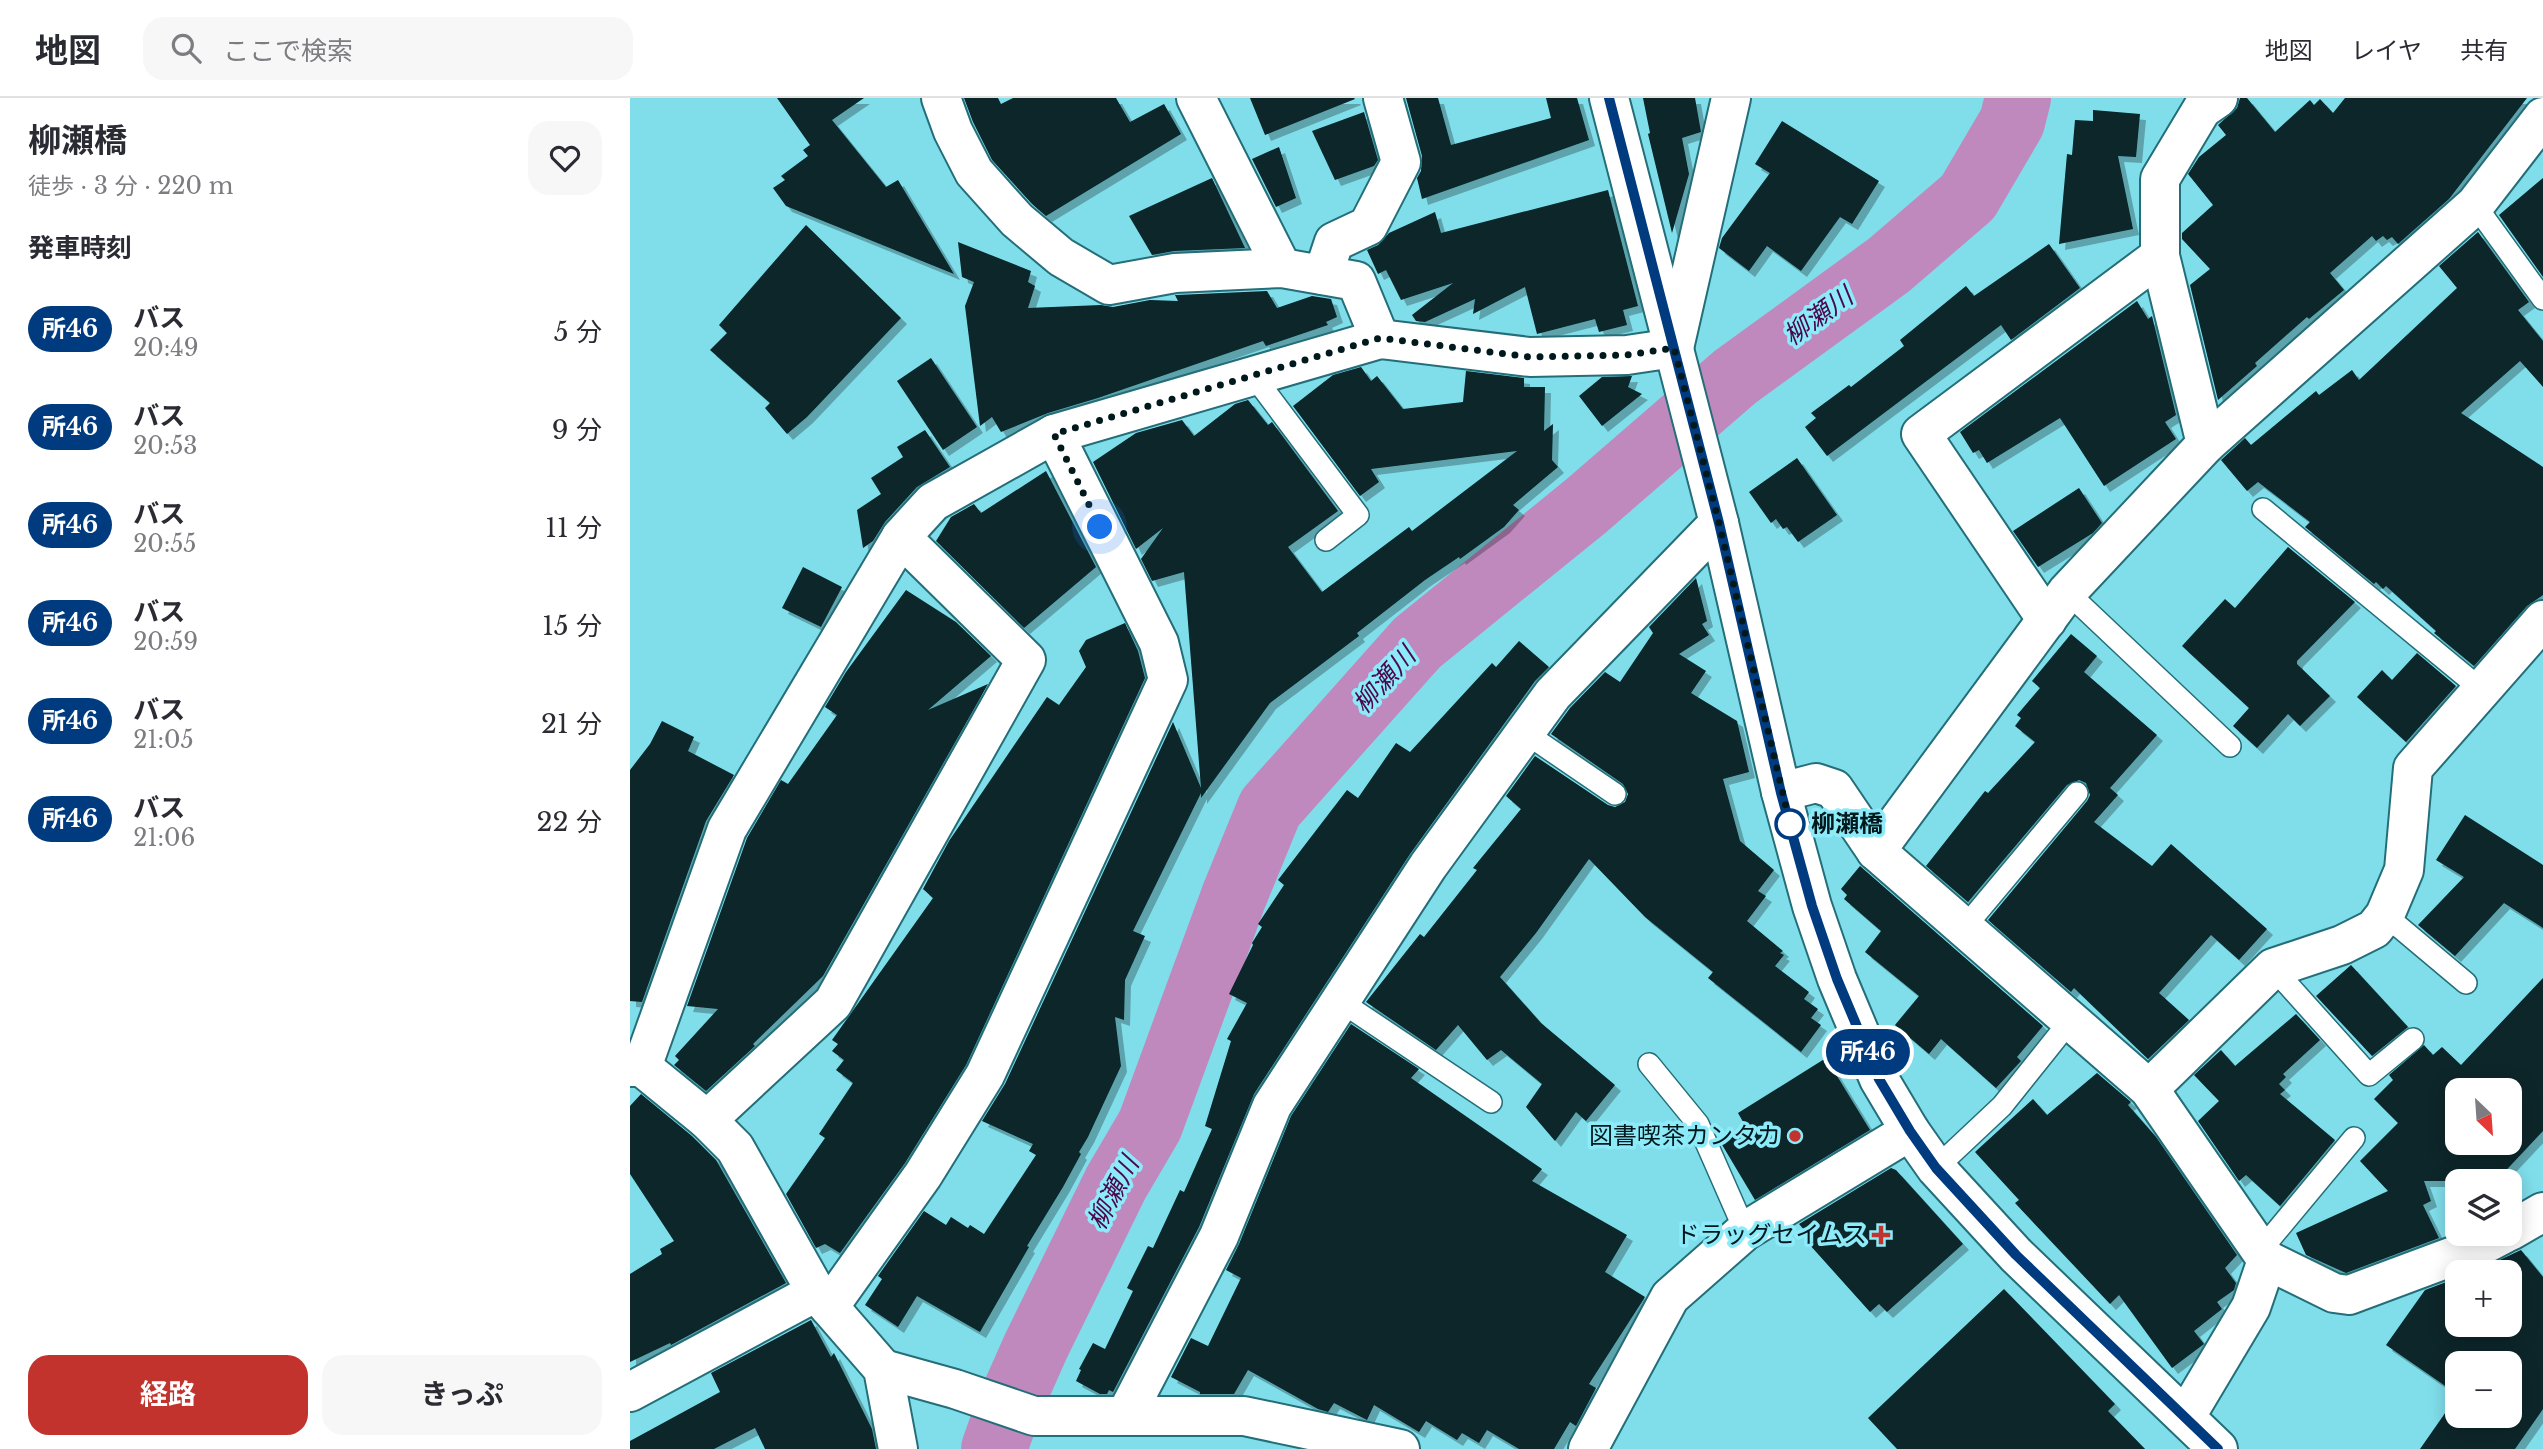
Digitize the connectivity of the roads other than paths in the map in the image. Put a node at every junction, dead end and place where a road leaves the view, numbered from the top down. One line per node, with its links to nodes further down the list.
1 (941, 98): 10 (street)
2 (1196, 98): 10 (street)
3 (1382, 98): 11 (street)
4 (1609, 98): 14 (street)
5 (1731, 98): 14 (street)
6 (2217, 98): 9 (street)
7 (2543, 117): 8 (street)
8 (2475, 205): 12 (lane); 17 (street)
9 (2160, 256): 17 (street); 22 (street)
10 (1282, 268): 11 (street)
11 (1323, 275): 13 (street)
12 (2543, 299)
13 (1380, 338): 14 (street); 15 (street)
14 (1675, 352): 19 (street)
15 (1253, 375): 16 (street); 21 (lane)
16 (1054, 434): 20 (street); 49 (street)
17 (2206, 444): 22 (street)
18 (2263, 509): 24 (lane)
19 (1717, 516): 25 (street); 27 (street)
20 (901, 537): 39 (street); 42 (street)
21 (1326, 540)
22 (2057, 606): 26 (lane); 30 (street)
23 (2543, 620): 24 (street)
24 (2482, 690): 31 (street)
25 (1524, 732): 29 (lane); 35 (street)
26 (2230, 746)
27 (1781, 793): 30 (street); 43 (street)
28 (2077, 793): 32 (lane)
29 (1615, 794)
30 (1876, 851): 32 (street)
31 (2385, 915): 33 (street); 34 (lane)
32 (1964, 928): 36 (street)
33 (2273, 968): 37 (lane); 40 (street)
34 (2466, 983)
35 (1340, 1001): 41 (lane); 52 (street)
36 (2070, 1021): 40 (street); 45 (lane)
37 (2413, 1039)
38 (1649, 1064): 47 (lane)
39 (636, 1067): 42 (street)
40 (2149, 1090): 48 (street)
41 (1491, 1102)
42 (707, 1120): 49 (street)
43 (1910, 1131): 45 (street); 47 (street)
44 (2354, 1138): 48 (lane)
45 (1936, 1168): 53 (street)
46 (2524, 1230): 48 (street)
47 (1745, 1231): 56 (street)
48 (2263, 1255): 53 (street)
49 (823, 1299): 50 (street); 51 (street)
50 (883, 1369): 52 (street); 54 (street)
51 (630, 1392)
52 (1126, 1415): 55 (street)
53 (2186, 1416): 57 (street)
54 (898, 1449)
55 (1400, 1449)
56 (1588, 1449)
57 (2218, 1449)

